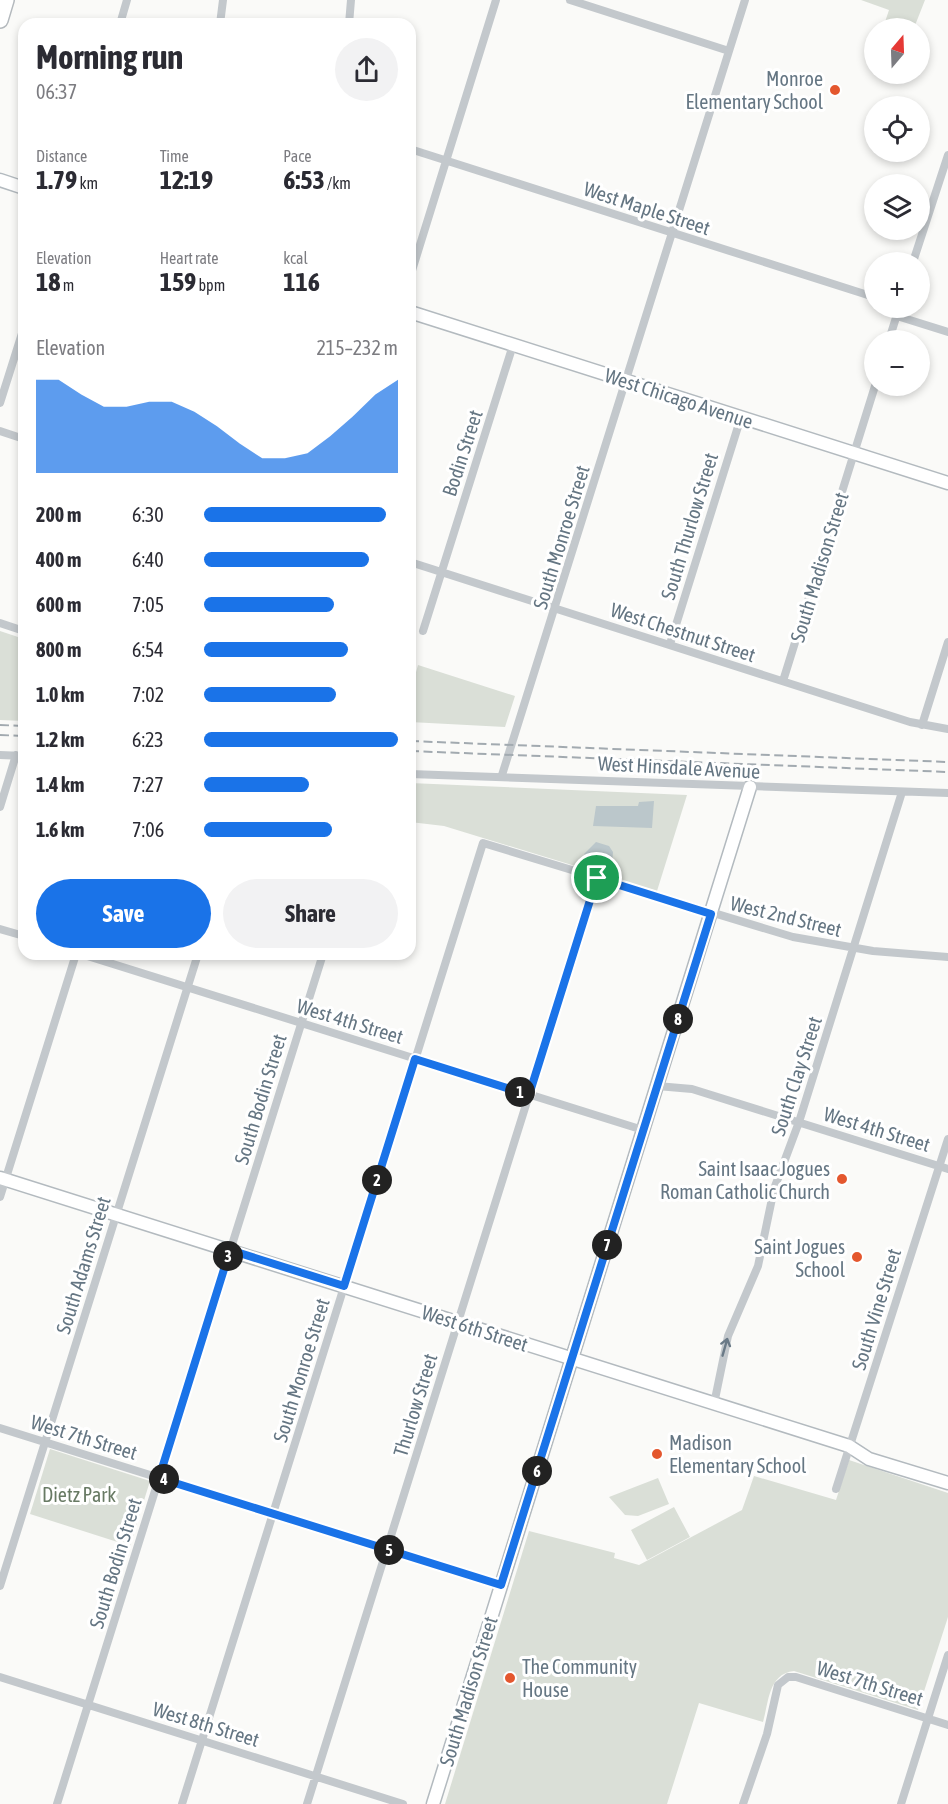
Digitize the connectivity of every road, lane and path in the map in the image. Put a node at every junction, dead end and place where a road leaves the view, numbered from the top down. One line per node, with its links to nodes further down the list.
1 (6, 0): 11 (highway)
2 (127, 0): 8 (street)
3 (223, 0): 9 (street)
4 (351, 0): 10 (street)
5 (496, 0): 15 (street)
6 (570, 0): 12 (street)
7 (745, 0): 12 (street, South Monroe Street)
8 (122, 18)
9 (221, 18)
10 (350, 18)
11 (0, 20)
12 (729, 51): 18 (street, South Monroe Street)
13 (416, 151): 15 (street, West Maple Street)
14 (948, 154): 19 (street)
15 (446, 160): 18 (street, West Maple Street); 20 (street)
16 (0, 180): 17 (street)
17 (18, 186)
18 (673, 233): 21 (street, West Maple Street); 27 (street, South Monroe Street)
19 (916, 252)
20 (416, 258)
21 (864, 294)
22 (416, 314): 25 (street, West Chicago Avenue)
23 (913, 318): 24 (street)
24 (948, 332)
25 (513, 345): 27 (street, West Chicago Avenue); 36 (street, Bodin Street)
26 (18, 346): 29 (street)
27 (627, 381): 30 (street, West Chicago Avenue); 37 (street, South Monroe Street)
28 (872, 396): 33 (street, South Madison Street)
29 (0, 403)
30 (741, 417): 33 (street, West Chicago Avenue); 42 (street, South Thurlow Street)
31 (0, 431): 32 (street)
32 (18, 437)
33 (854, 453): 34 (street, West Chicago Avenue); 43 (street, South Madison Street)
34 (948, 483)
35 (416, 564): 36 (street, West Chestnut Street)
36 (442, 571): 37 (street, West Chestnut Street); 40 (street, Bodin Street)
37 (556, 609): 42 (street, West Chestnut Street); 50 (street, South Monroe Street)
38 (0, 623): 39 (street)
39 (18, 629)
40 (423, 631)
41 (948, 642): 44 (street)
42 (670, 644): 43 (street, West Chestnut Street)
43 (783, 681): 44 (street, West Chestnut Street)
44 (922, 725): 45 (street, West Chestnut Street)
45 (948, 729)
46 (0, 755): 47 (street)
47 (18, 755)
48 (18, 760): 54 (street)
49 (416, 774): 50 (street, West Hinsdale Avenue)
50 (502, 775): 51 (street, West Hinsdale Avenue)
51 (750, 787): 52 (street, West Hinsdale Avenue); 57 (street, South Madison Street)
52 (902, 792): 53 (street, West Hinsdale Avenue); 60 (street, South Clay Street)
53 (948, 793)
54 (0, 807)
55 (483, 843): 56 (street, West 2nd Street); 68 (street, South Monroe Street)
56 (597, 878): 57 (street, West 2nd Street); 70 (street, Thurlow Street)
57 (711, 914): 60 (street, West 2nd Street); 69 (street, South Madison Street)
58 (0, 928): 59 (street)
59 (18, 934)
60 (853, 949): 61 (street, West 2nd Street); 71 (street, South Clay Street)
61 (948, 957)
62 (74, 960): 76 (street)
63 (100, 960): 66 (street, West 4th Street)
64 (196, 960): 66 (street, South Adams Street)
65 (321, 960): 67 (street, South Bodin Street)
66 (188, 987): 67 (street, West 4th Street); 78 (street, South Adams Street)
67 (301, 1023): 68 (street, West 4th Street); 79 (street, South Bodin Street)
68 (415, 1059): 70 (street, West 4th Street); 80 (street, South Monroe Street)
69 (657, 1086): 71 (street, West 4th Street); 72 (street, South Madison Street)
70 (529, 1095): 72 (street, West 4th Street); 81 (street, Thurlow Street)
71 (799, 1122): 74 (street, West 4th Street); 83 (street, South Clay Street, one-way to 71)
72 (643, 1130): 82 (street, South Madison Street)
73 (948, 1139): 74 (street, South Vine Street)
74 (938, 1166): 75 (street, West 4th Street); 86 (street, South Vine Street)
75 (948, 1169)
76 (3, 1179): 77 (street); 78 (street, West 6th Street)
77 (0, 1197)
78 (116, 1215): 79 (street, West 6th Street); 85 (street, South Adams Street)
79 (230, 1250): 80 (street, West 6th Street); 87 (street, South Bodin Street)
80 (344, 1286): 81 (street, West 6th Street); 90 (street, South Monroe Street)
81 (458, 1322): 82 (street, West 6th Street); 91 (street, Thurlow Street)
82 (572, 1360): 83 (street, West 6th Street); 92 (street, South Madison Street)
83 (714, 1404): 86 (street, West 6th Street)
84 (0, 1428): 85 (street, West 7th Street)
85 (45, 1442): 87 (street, West 7th Street); 93 (street, South Adams Street)
86 (849, 1446): 88 (street, West 6th Street); 89 (street, South Vine Street)
87 (159, 1478): 90 (street, West 7th Street); 96 (street, South Bodin Street)
88 (948, 1483)
89 (836, 1489)
90 (273, 1513): 91 (street, West 7th Street); 99 (street, South Monroe Street)
91 (387, 1549): 92 (street, West 7th Street); 100 (street, Thurlow Street)
92 (501, 1585): 105 (street, South Madison Street)
93 (0, 1586)
94 (948, 1655): 97 (street)
95 (0, 1677): 96 (street, West 8th Street)
96 (88, 1705): 99 (street, West 8th Street); 101 (street, South Bodin Street)
97 (928, 1718): 98 (street, West 7th Street); 106 (street, West 7th Street); 107 (street)
98 (948, 1725)
99 (202, 1740): 100 (street, West 8th Street); 102 (street, South Monroe Street)
100 (316, 1776): 103 (street, Thurlow Street); 104 (street, West 8th Street)
101 (57, 1804)
102 (182, 1804)
103 (308, 1804)
104 (403, 1804)
105 (433, 1804)
106 (743, 1804)
107 (901, 1804)

